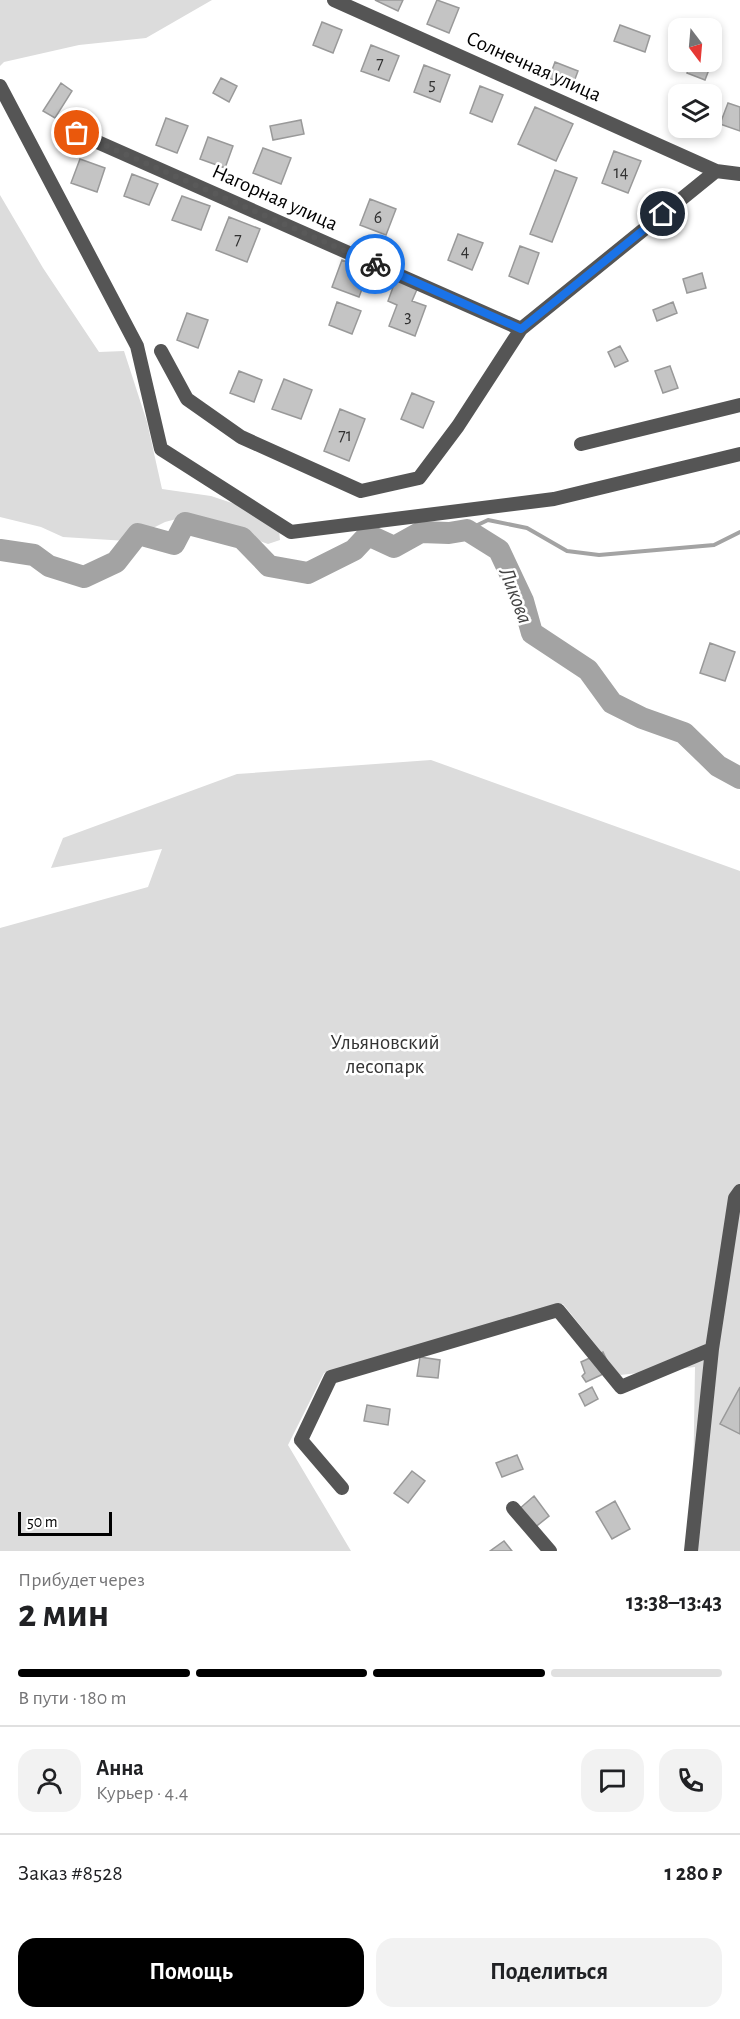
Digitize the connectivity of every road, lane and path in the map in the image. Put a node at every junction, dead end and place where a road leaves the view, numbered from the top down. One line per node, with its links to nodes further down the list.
1 (334, 0): 4 (street, Солнечная улица)
2 (0, 86): 10 (street)
3 (77, 133): 6 (street, Нагорная улица)
4 (716, 171): 5 (street, Солнечная улица); 6 (street)
5 (740, 174)
6 (521, 329): 7 (street)
7 (161, 351)
8 (740, 405): 9 (street)
9 (581, 444)
10 (740, 454)
11 (740, 1191): 12 (street)
12 (712, 1349): 13 (street); 16 (street)
13 (342, 1488)
14 (513, 1508): 15 (street)
15 (550, 1551)
16 (691, 1551)

